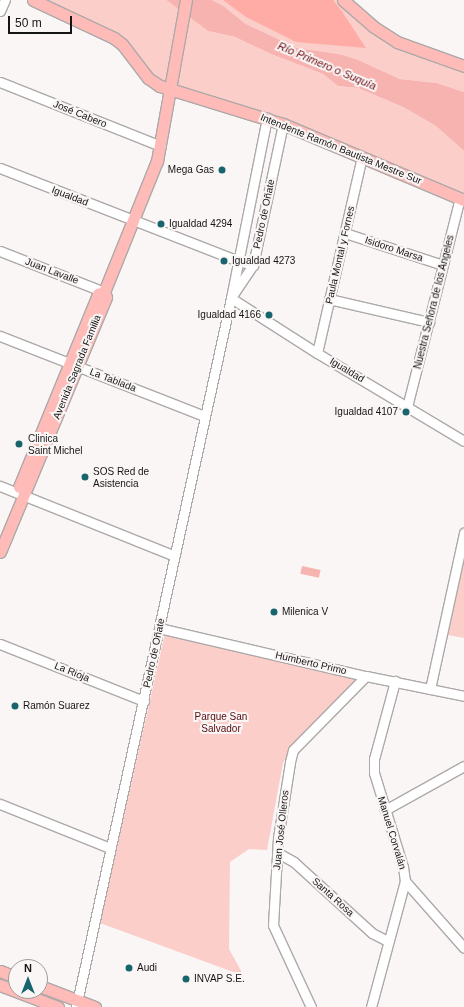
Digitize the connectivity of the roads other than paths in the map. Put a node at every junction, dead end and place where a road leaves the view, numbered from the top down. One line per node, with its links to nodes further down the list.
1 (5, 0): 5 (street)
2 (33, 0): 8 (main road, Intendente Ramón Bautista Mestre Sur)
3 (186, 0): 8 (main road, Avenida Sagrada Familia)
4 (343, 0): 6 (main road)
5 (0, 11)
6 (464, 66)
7 (0, 82): 11 (street, José Cabero)
8 (170, 90): 9 (main road, Intendente Ramón Bautista Mestre Sur); 11 (main road, Avenida Sagrada Familia)
9 (267, 118): 10 (main road, Intendente Ramón Bautista Mestre Sur); 18 (street, Pedro de Oñate)
10 (283, 124): 12 (main road, Intendente Ramón Bautista Mestre Sur); 19 (street, Pedro de Oñate)
11 (161, 146): 15 (main road, Avenida Sagrada Familia)
12 (362, 157): 14 (main road, Intendente Ramón Bautista Mestre Sur); 16 (street, Paula Montal y Fornes)
13 (0, 168): 15 (street, Igualdad)
14 (462, 199): 20 (street, Nuestra Señora de los Angeles)
15 (134, 220): 18 (street, Igualdad); 21 (main road, Avenida Sagrada Familia)
16 (345, 233): 20 (street, Isidoro Marsa); 23 (street, Paula Montal y Fornes)
17 (0, 251): 21 (street, Juan Lavalle)
18 (238, 261): 19 (street, Igualdad); 22 (street, Pedro de Oñate)
19 (253, 265): 22 (street, Pedro de Oñate)
20 (443, 265): 24 (street, Nuestra Señora de los Angeles)
21 (104, 292): 27 (main road, Avenida Sagrada Familia)
22 (231, 298): 26 (street, Igualdad); 29 (street, Pedro de Oñate)
23 (329, 299): 24 (street); 26 (street, Paula Montal y Fornes)
24 (429, 322): 28 (street, Nuestra Señora de los Angeles)
25 (0, 336): 27 (street, La Tablada)
26 (317, 353): 28 (street, Igualdad)
27 (74, 365): 29 (street, La Tablada); 32 (main road, Avenida Sagrada Familia)
28 (407, 407): 30 (street, Igualdad)
29 (204, 416): 36 (street, Pedro de Oñate)
30 (464, 441)
31 (0, 486): 32 (street)
32 (20, 494): 33 (main road, Avenida Sagrada Familia); 35 (main road, Avenida Sagrada Familia); 36 (street)
33 (0, 533)
34 (464, 533): 41 (street)
35 (0, 552)
36 (175, 556): 37 (street, Pedro de Oñate)
37 (159, 628): 39 (street, Humberto Primo); 43 (street, Pedro de Oñate)
38 (0, 644): 43 (street, La Rioja)
39 (366, 676): 40 (street, Humberto Primo); 48 (street, Juan José Olleros)
40 (395, 681): 41 (street, Humberto Primo); 46 (street, Manuel Corvalán)
41 (430, 689): 42 (street, Humberto Primo)
42 (464, 696)
43 (144, 700): 47 (street, Pedro de Oñate)
44 (464, 766): 46 (street)
45 (0, 804): 47 (street)
46 (385, 810): 49 (street, Manuel Corvalán)
47 (110, 848): 54 (street, Pedro de Oñate)
48 (278, 853): 50 (street, Santa Rosa); 57 (street, Juan José Olleros)
49 (405, 881): 50 (street, Manuel Corvalán); 51 (street)
50 (388, 941): 58 (street, Manuel Corvalán)
51 (464, 948)
52 (0, 985): 55 (main road)
53 (48, 990): 54 (main road)
54 (76, 1003): 56 (main road)
55 (58, 1007)
56 (95, 1007)
57 (311, 1007)
58 (371, 1007)

